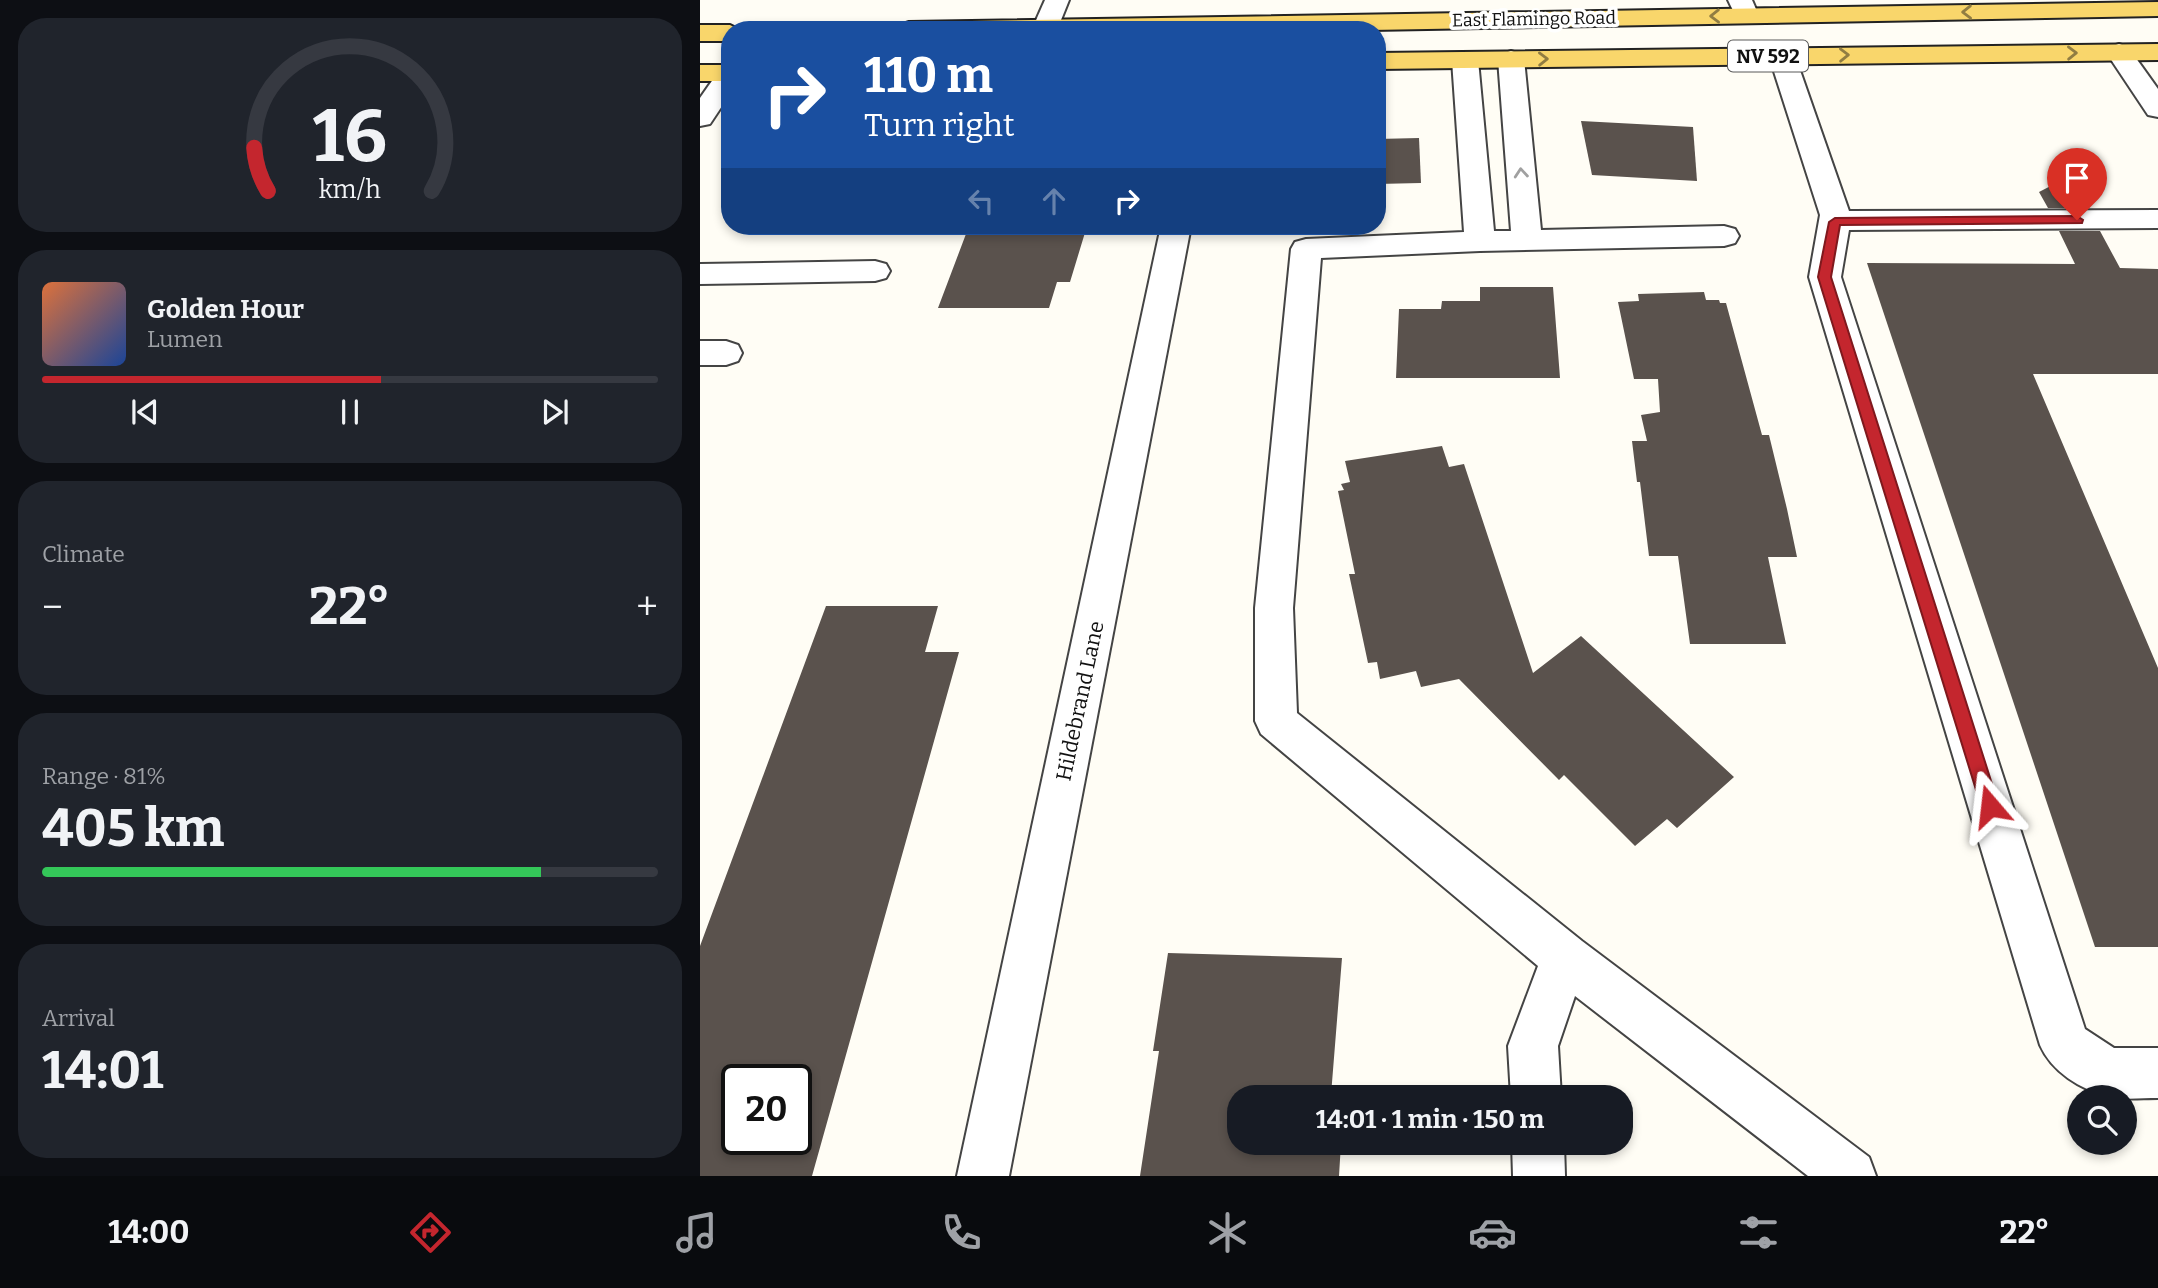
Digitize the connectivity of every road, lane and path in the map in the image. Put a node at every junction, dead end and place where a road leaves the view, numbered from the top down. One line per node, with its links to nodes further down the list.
1 (1057, 0): 5 (street)
2 (1744, 8): 3 (main road, East Flamingo Road / NV 592, one-way to 2); 7 (main road, East Flamingo Road / NV 592, one-way to 7)
3 (2158, 9)
4 (2158, 16): 13 (main road)
5 (1048, 21)
6 (1386, 21): 7 (main road, East Flamingo Road / NV 592)
7 (1401, 21): 8 (main road)
8 (1386, 26)
9 (700, 33): 10 (main road)
10 (721, 33)
11 (2119, 52): 12 (main road, East Flamingo Road / NV 592); 13 (main road, East Flamingo Road / NV 592, one-way to 11); 21 (street)
12 (2158, 52)
13 (2009, 54): 14 (main road, East Flamingo Road / NV 592, one-way to 13)
14 (1782, 56): 15 (main road, East Flamingo Road / NV 592, one-way to 14); 26 (street)
15 (1511, 59): 17 (main road, East Flamingo Road / NV 592); 24 (street)
16 (1386, 61): 17 (main road, East Flamingo Road / NV 592)
17 (1465, 61): 23 (street)
18 (700, 73): 19 (main road)
19 (721, 74)
20 (721, 87): 22 (street)
21 (2158, 109)
22 (700, 118)
23 (1472, 139): 24 (street); 29 (street)
24 (1518, 139): 30 (street, one-way to 24)
25 (2158, 219): 26 (street)
26 (1835, 222): 34 (street)
27 (1175, 235): 37 (street, Hildebrand Lane)
28 (1724, 236): 30 (street)
29 (1479, 241): 30 (street); 33 (street)
30 (1527, 241)
31 (875, 271): 32 (street)
32 (700, 274)
33 (1565, 958): 35 (street); 39 (street)
34 (2158, 1073)
35 (1535, 1085)
36 (1538, 1155): 38 (street)
37 (982, 1176)
38 (1539, 1176)
39 (1850, 1176)

